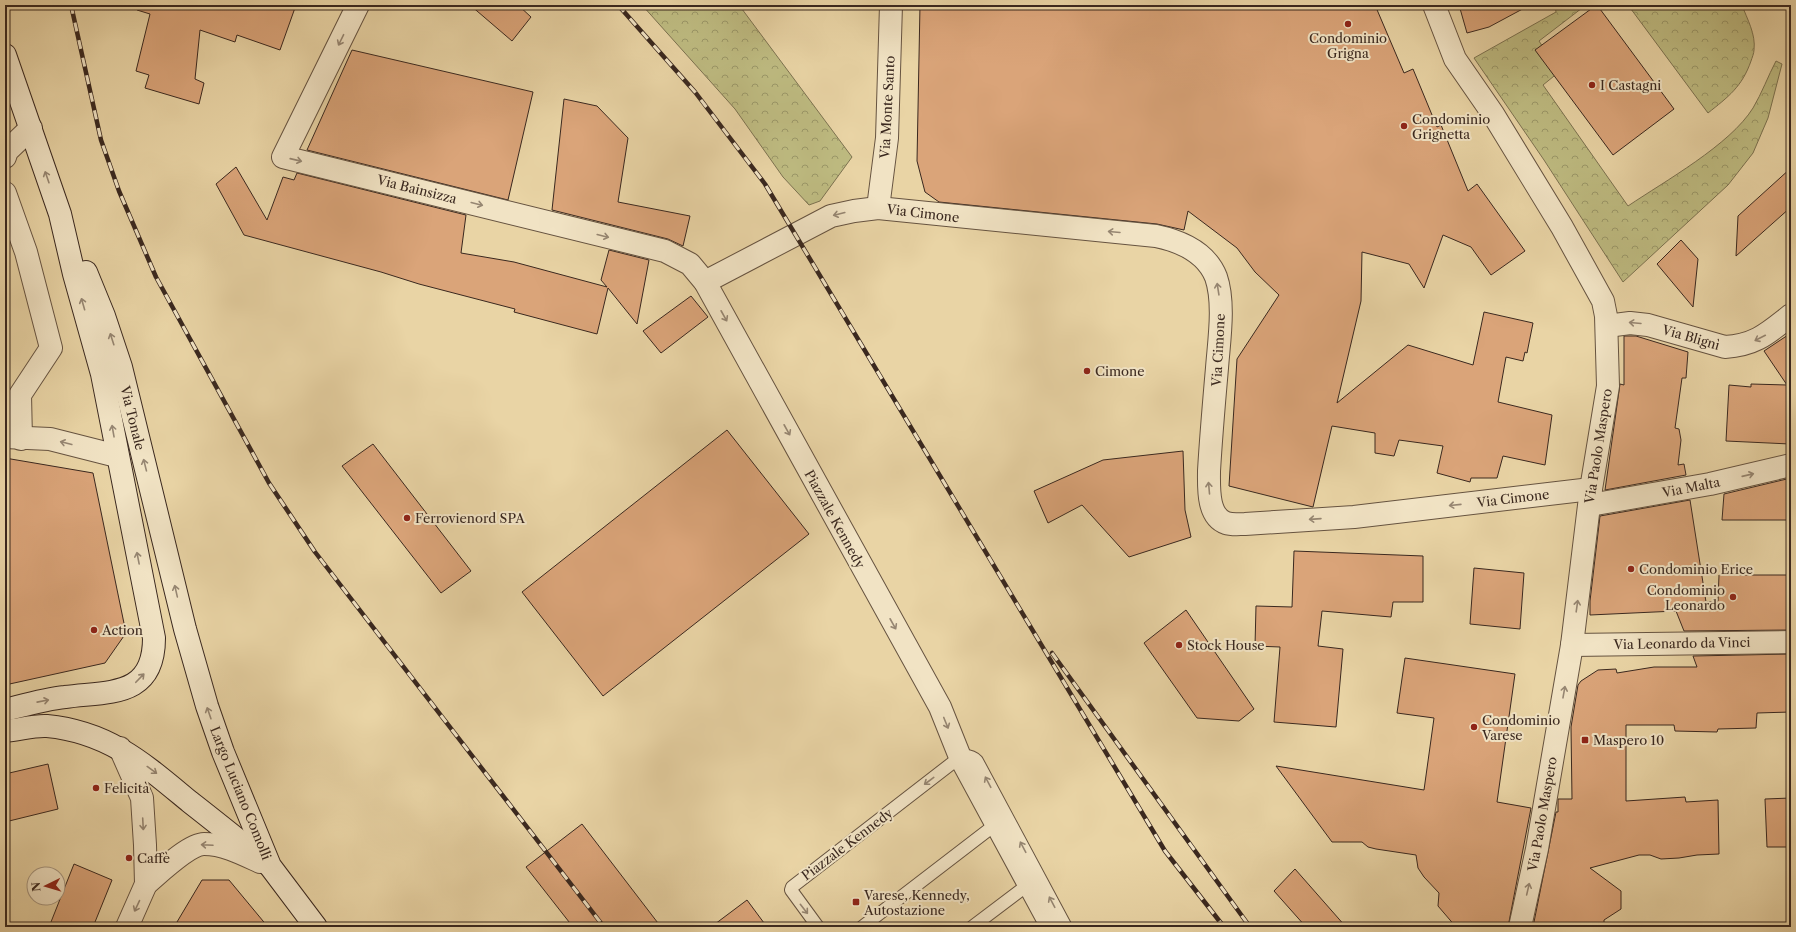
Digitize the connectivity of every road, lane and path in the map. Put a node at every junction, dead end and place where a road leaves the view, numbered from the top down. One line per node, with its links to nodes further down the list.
1 (358, 5): 10 (street, Via Bainsizza, one-way to 10)
2 (891, 5): 8 (street, Via Monte Santo)
3 (1434, 5): 12 (street, Via Paolo Maspero)
4 (7, 68): 5 (street, Via Tonale)
5 (31, 128): 6 (street); 9 (street, Via Tonale, one-way to 5)
6 (5, 157)
7 (5, 193): 13 (street)
8 (878, 208): 10 (street, Via Cimone, one-way to 10); 16 (street, Via Cimone, one-way to 8)
9 (60, 214): 14 (street, Via Tonale, one-way to 9); 17 (street, Via Tonale, one-way to 9)
10 (705, 282): 23 (street, Piazzale Kennedy, one-way to 23)
11 (1791, 315): 12 (street, Via Blignì, one-way to 12)
12 (1607, 326): 16 (street, Via Paolo Maspero)
13 (13, 438): 14 (street, one-way to 13)
14 (117, 456): 20 (street, Via Tonale, one-way to 14)
15 (1791, 465): 16 (street, Via Malta, one-way to 15)
16 (1590, 497): 19 (street, Via Paolo Maspero, one-way to 16)
17 (185, 629): 25 (street, Largo Luciano Comolli, one-way to 17)
18 (1791, 642): 19 (street, Via Leonardo da Vinci)
19 (1572, 644): 35 (street, Via Paolo Maspero, one-way to 19)
20 (5, 710)
21 (5, 731): 22 (street, Largo Luciano Comolli)
22 (120, 748): 25 (street, Largo Luciano Comolli, one-way to 25); 27 (street, one-way to 27)
23 (960, 758): 24 (street, Piazzale Kennedy); 30 (lane, Piazzale Kennedy, one-way to 30)
24 (1001, 820): 26 (street, Piazzale Kennedy); 31 (lane)
25 (270, 866): 27 (street, one-way to 27); 29 (street)
26 (1034, 881): 32 (lane); 33 (street, Piazzale Kennedy); 34 (lane, Piazzale Kennedy, one-way to 26)
27 (146, 884): 28 (street, one-way to 28)
28 (127, 927)
29 (316, 927)
30 (818, 927)
31 (862, 927)
32 (972, 927)
33 (1052, 927)
34 (1066, 927)
35 (1520, 927)

